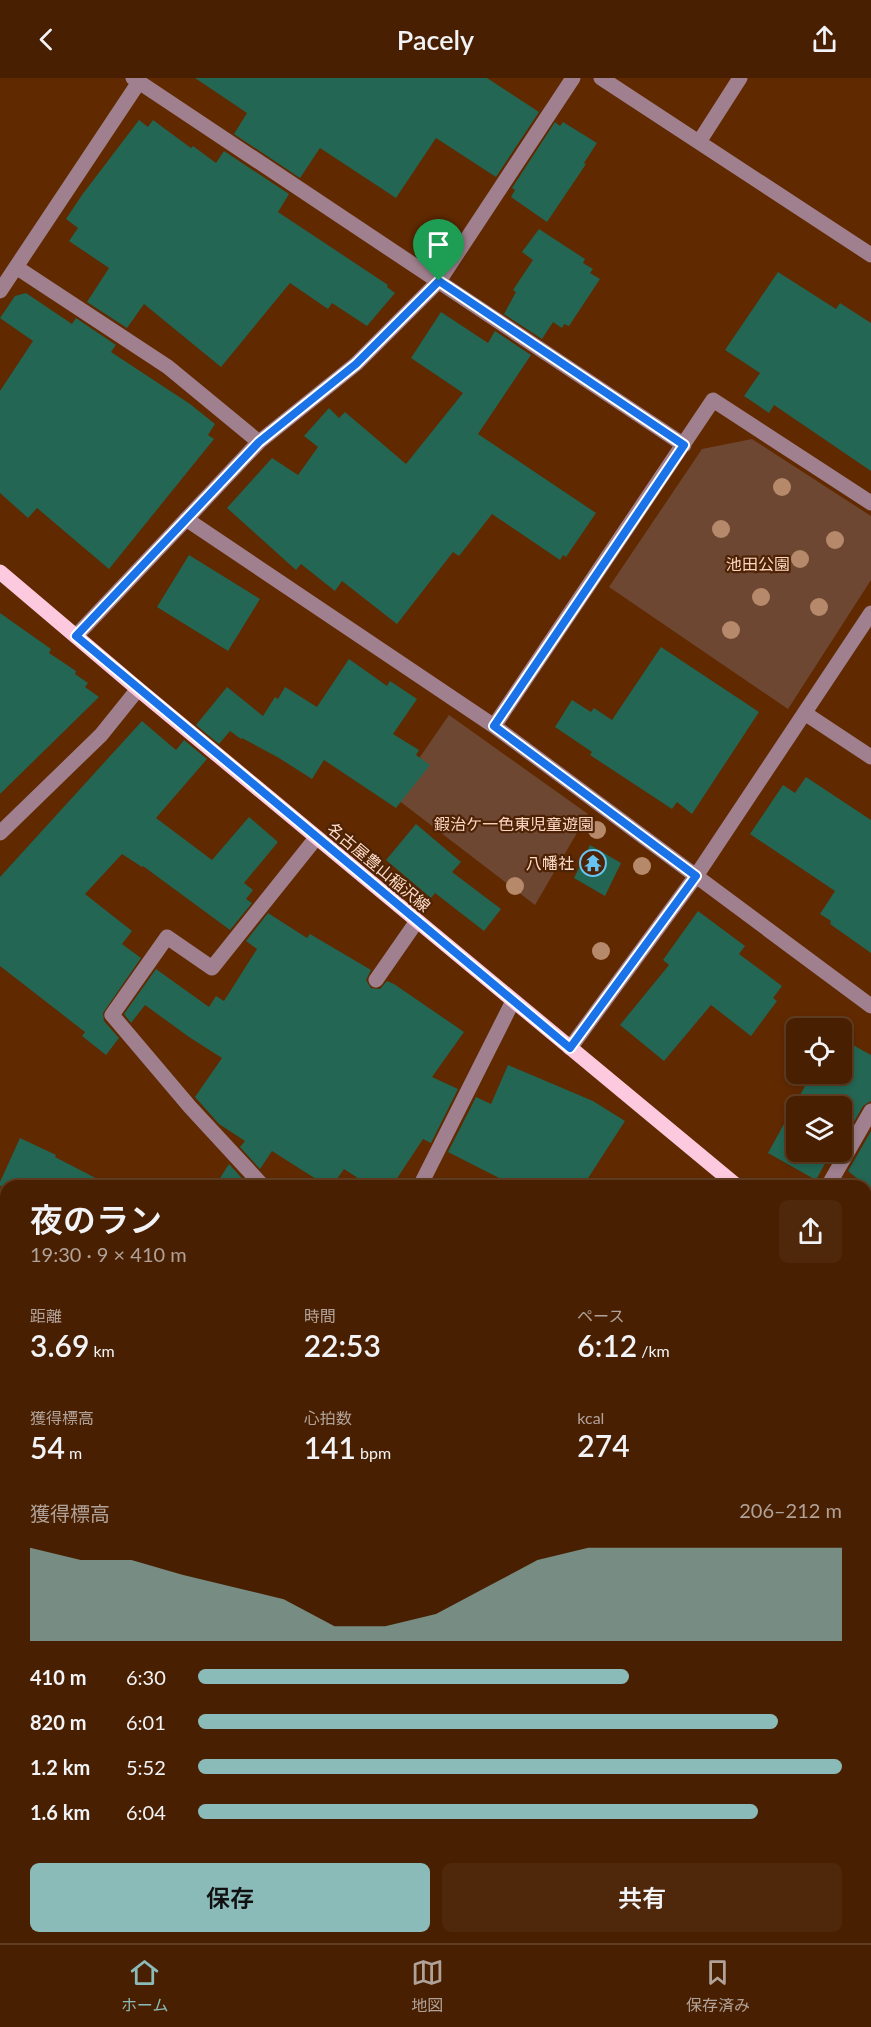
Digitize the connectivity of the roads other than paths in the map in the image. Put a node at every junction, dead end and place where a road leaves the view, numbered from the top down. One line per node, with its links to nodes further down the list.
1 (573, 78): 8 (street)
2 (601, 78): 5 (street)
3 (740, 78): 5 (street)
4 (136, 80): 7 (street); 8 (street)
5 (699, 142): 6 (street)
6 (871, 255)
7 (16, 267): 9 (street); 10 (street)
8 (439, 281): 10 (street); 11 (street)
9 (0, 291)
10 (259, 442): 13 (street)
11 (684, 445): 12 (street); 19 (street)
12 (871, 503)
13 (186, 519): 16 (street); 19 (street)
14 (0, 572): 16 (main road, 名古屋豊山稲沢線)
15 (871, 613): 18 (street)
16 (76, 636): 17 (main road, 名古屋豊山稲沢線)
17 (138, 689): 21 (street); 22 (main road, 名古屋豊山稲沢線)
18 (806, 714): 20 (street); 23 (street)
19 (494, 726): 23 (street)
20 (871, 757)
21 (0, 833)
22 (316, 838): 24 (main road, 名古屋豊山稲沢線); 30 (street)
23 (696, 876): 27 (street); 28 (street)
24 (417, 921): 25 (street); 26 (main road, 名古屋豊山稲沢線)
25 (375, 980)
26 (513, 1001): 28 (main road, 名古屋豊山稲沢線); 31 (street)
27 (871, 1006)
28 (570, 1048): 32 (main road, 名古屋豊山稲沢線)
29 (871, 1111): 33 (street)
30 (257, 1180)
31 (423, 1180)
32 (730, 1180)
33 (831, 1180)

